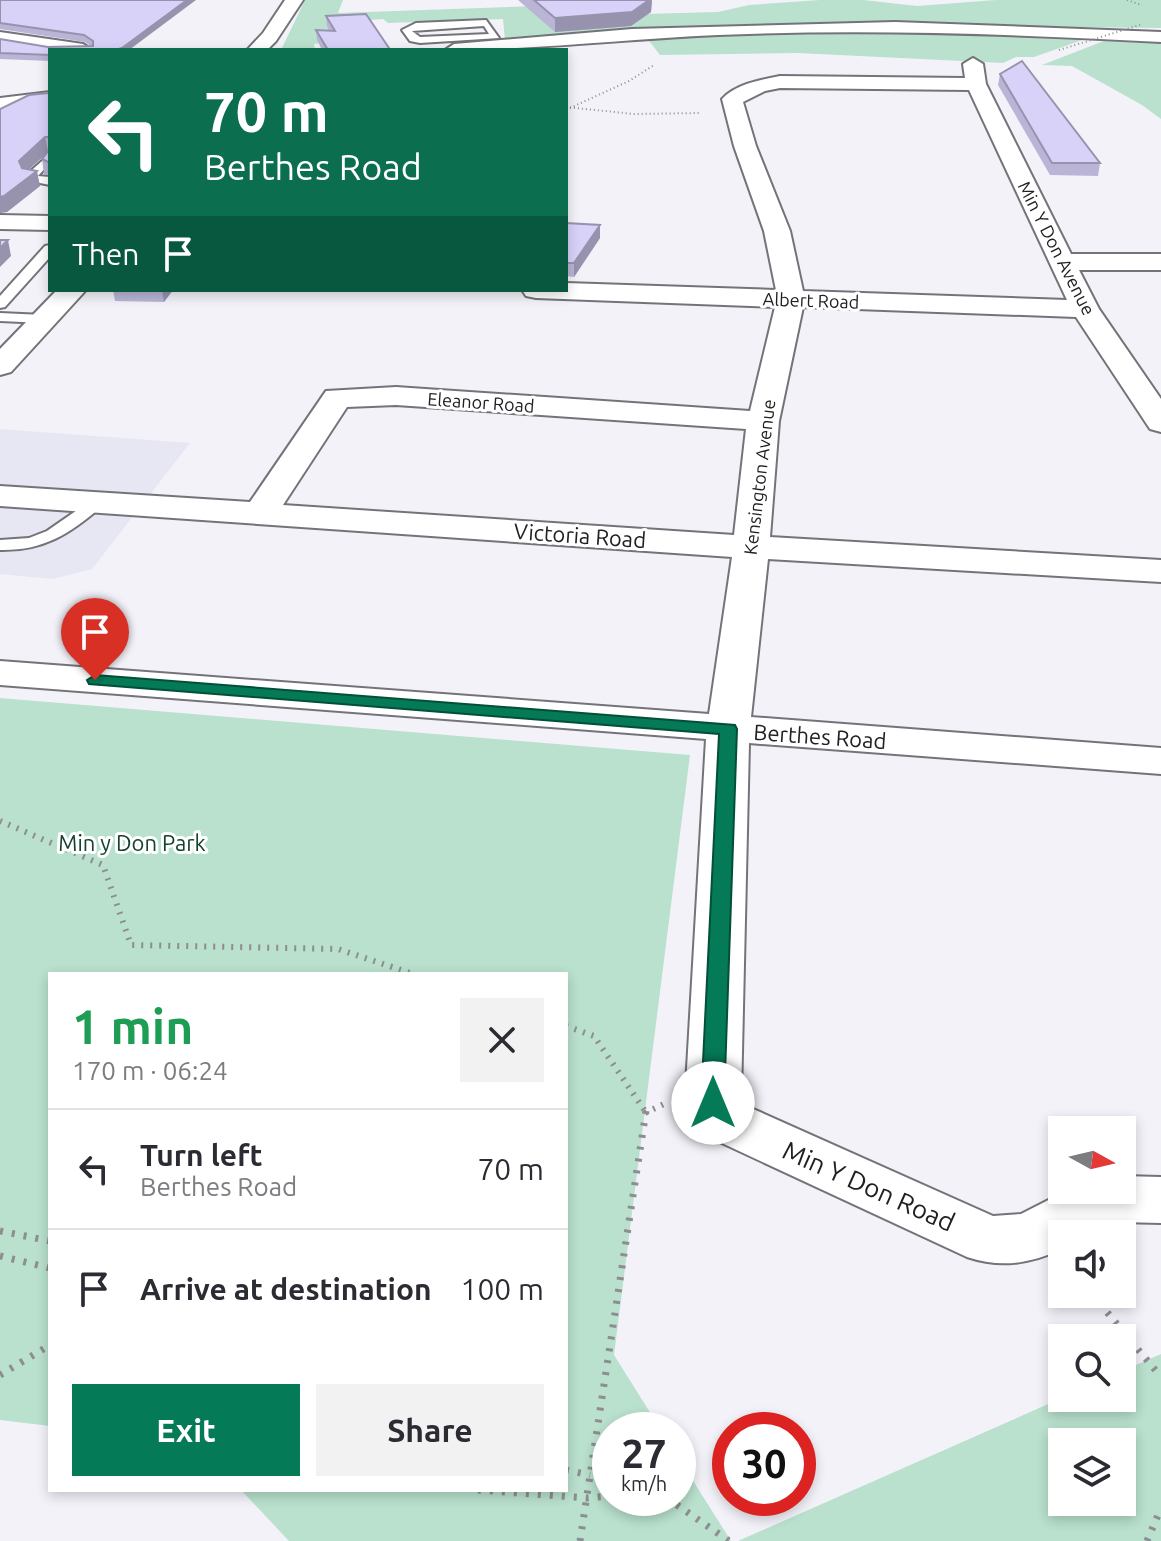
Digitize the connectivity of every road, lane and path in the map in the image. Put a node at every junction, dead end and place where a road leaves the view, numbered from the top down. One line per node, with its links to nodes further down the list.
1 (294, 0): 7 (street)
2 (1143, 24): 9 (path, bridge)
3 (0, 37): 6 (street)
4 (1161, 37): 5 (street)
5 (501, 40): 5 (lane); 8 (street)
6 (70, 48)
7 (258, 48)
8 (463, 48)
9 (1059, 50)
10 (48, 98): 11 (street)
11 (0, 104)
12 (568, 107): 13 (path)
13 (735, 113): 19 (street, Min Y Don Avenue); 23 (street, Kensington Avenue)
14 (48, 159): 15 (lane)
15 (48, 181)
16 (0, 222): 17 (street)
17 (48, 223)
18 (48, 251): 24 (lane)
19 (1061, 262): 20 (street); 25 (street, Min Y Don Avenue)
20 (1161, 262)
21 (568, 291): 23 (street, Albert Road)
22 (70, 292): 27 (street)
23 (791, 299): 25 (street, Albert Road); 29 (street, Kensington Avenue)
24 (0, 304)
25 (1085, 309): 30 (street, Min Y Don Avenue)
26 (0, 317): 27 (lane)
27 (44, 319): 28 (street)
28 (0, 366)
29 (763, 421): 33 (street, Eleanor Road); 35 (street, Kensington Avenue)
30 (1161, 422)
31 (0, 496): 32 (street, Victoria Road)
32 (96, 502): 33 (street, Victoria Road); 34 (lane)
33 (261, 512): 35 (street, Victoria Road)
34 (0, 545)
35 (751, 547): 36 (street, Victoria Road); 38 (street, Kensington Avenue)
36 (1161, 571)
37 (0, 673): 38 (street, Berthes Road)
38 (728, 729): 39 (street, Berthes Road); 43 (street, Min Y Don Road)
39 (1161, 761)
40 (0, 821): 41 (path)
41 (407, 972)
42 (568, 1027): 44 (path)
43 (711, 1086): 44 (path); 45 (street, Min Y Don Road)
44 (645, 1111): 55 (path)
45 (1161, 1200)
46 (0, 1231): 47 (path)
47 (48, 1241)
48 (0, 1256): 49 (path)
49 (48, 1268)
50 (1104, 1308): 53 (path)
51 (48, 1346): 52 (path)
52 (0, 1375)
53 (1161, 1377)
54 (568, 1470): 55 (path)
55 (590, 1475): 57 (path)
56 (505, 1492): 57 (path)
57 (587, 1498): 58 (path); 61 (path)
58 (592, 1498)
59 (1161, 1508): 63 (path)
60 (693, 1516): 62 (path)
61 (580, 1541)
62 (729, 1541)
63 (1147, 1541)

